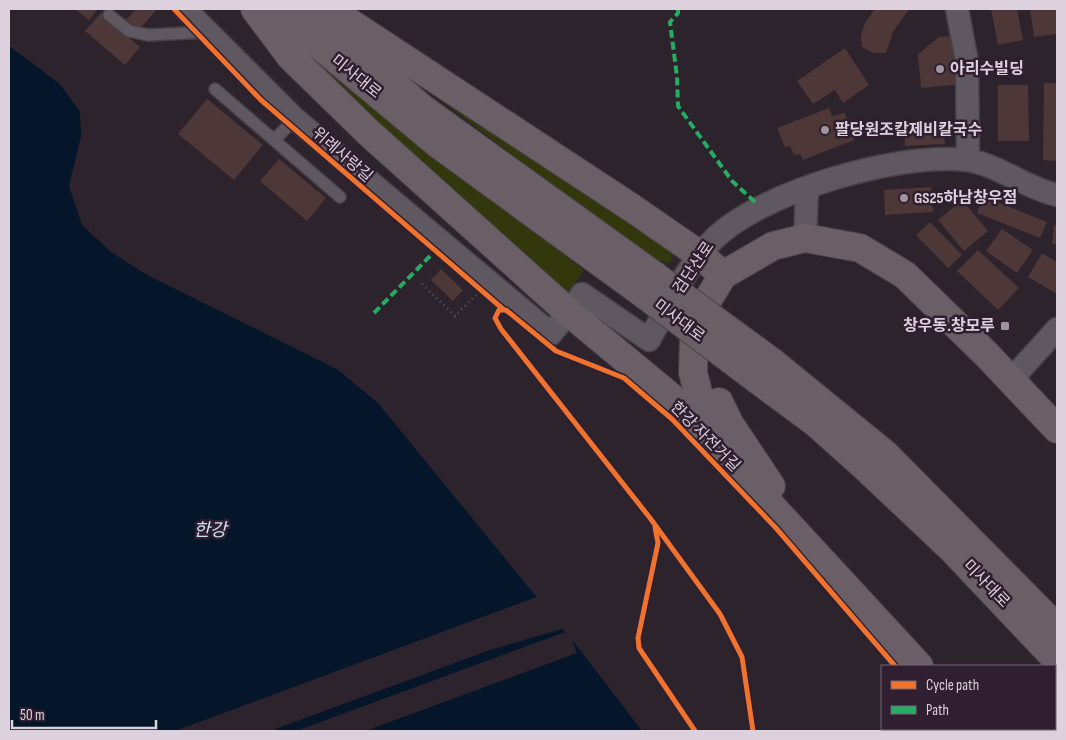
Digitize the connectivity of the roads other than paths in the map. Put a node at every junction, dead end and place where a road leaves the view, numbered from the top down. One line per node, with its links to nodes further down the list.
1 (185, 9): 8 (street)
2 (255, 9): 28 (main road)
3 (276, 9): 19 (main road, 미사대로)
4 (307, 9): 19 (main road, 미사대로)
5 (329, 9): 17 (main road)
6 (957, 9): 12 (street)
7 (109, 15): 8 (lane)
8 (208, 32): 10 (street)
9 (215, 89): 11 (lane)
10 (295, 119): 11 (lane); 22 (street)
11 (274, 140): 15 (lane)
12 (968, 160): 13 (street, 검단산로); 14 (street, 검단산로)
13 (807, 188): 16 (street); 17 (street, 검단산로)
14 (1057, 195)
15 (340, 197)
16 (805, 238): 18 (main road); 21 (main road)
17 (700, 255): 18 (main road); 20 (street, 검단산로)
18 (723, 275): 26 (main road)
19 (650, 286): 24 (main road, 미사대로, bridge)
20 (578, 300)
21 (942, 311): 25 (main road); 29 (main road)
22 (559, 324)
23 (1057, 329): 25 (street)
24 (765, 371): 30 (main road, 미사대로); 31 (main road, 미사대로)
25 (1011, 380): 27 (main road)
26 (702, 407): 28 (main road); 29 (main road)
27 (1057, 429)
28 (727, 458): 32 (main road)
29 (773, 489): 33 (main road)
30 (1057, 628)
31 (1057, 660)
32 (918, 665)
33 (936, 665)

